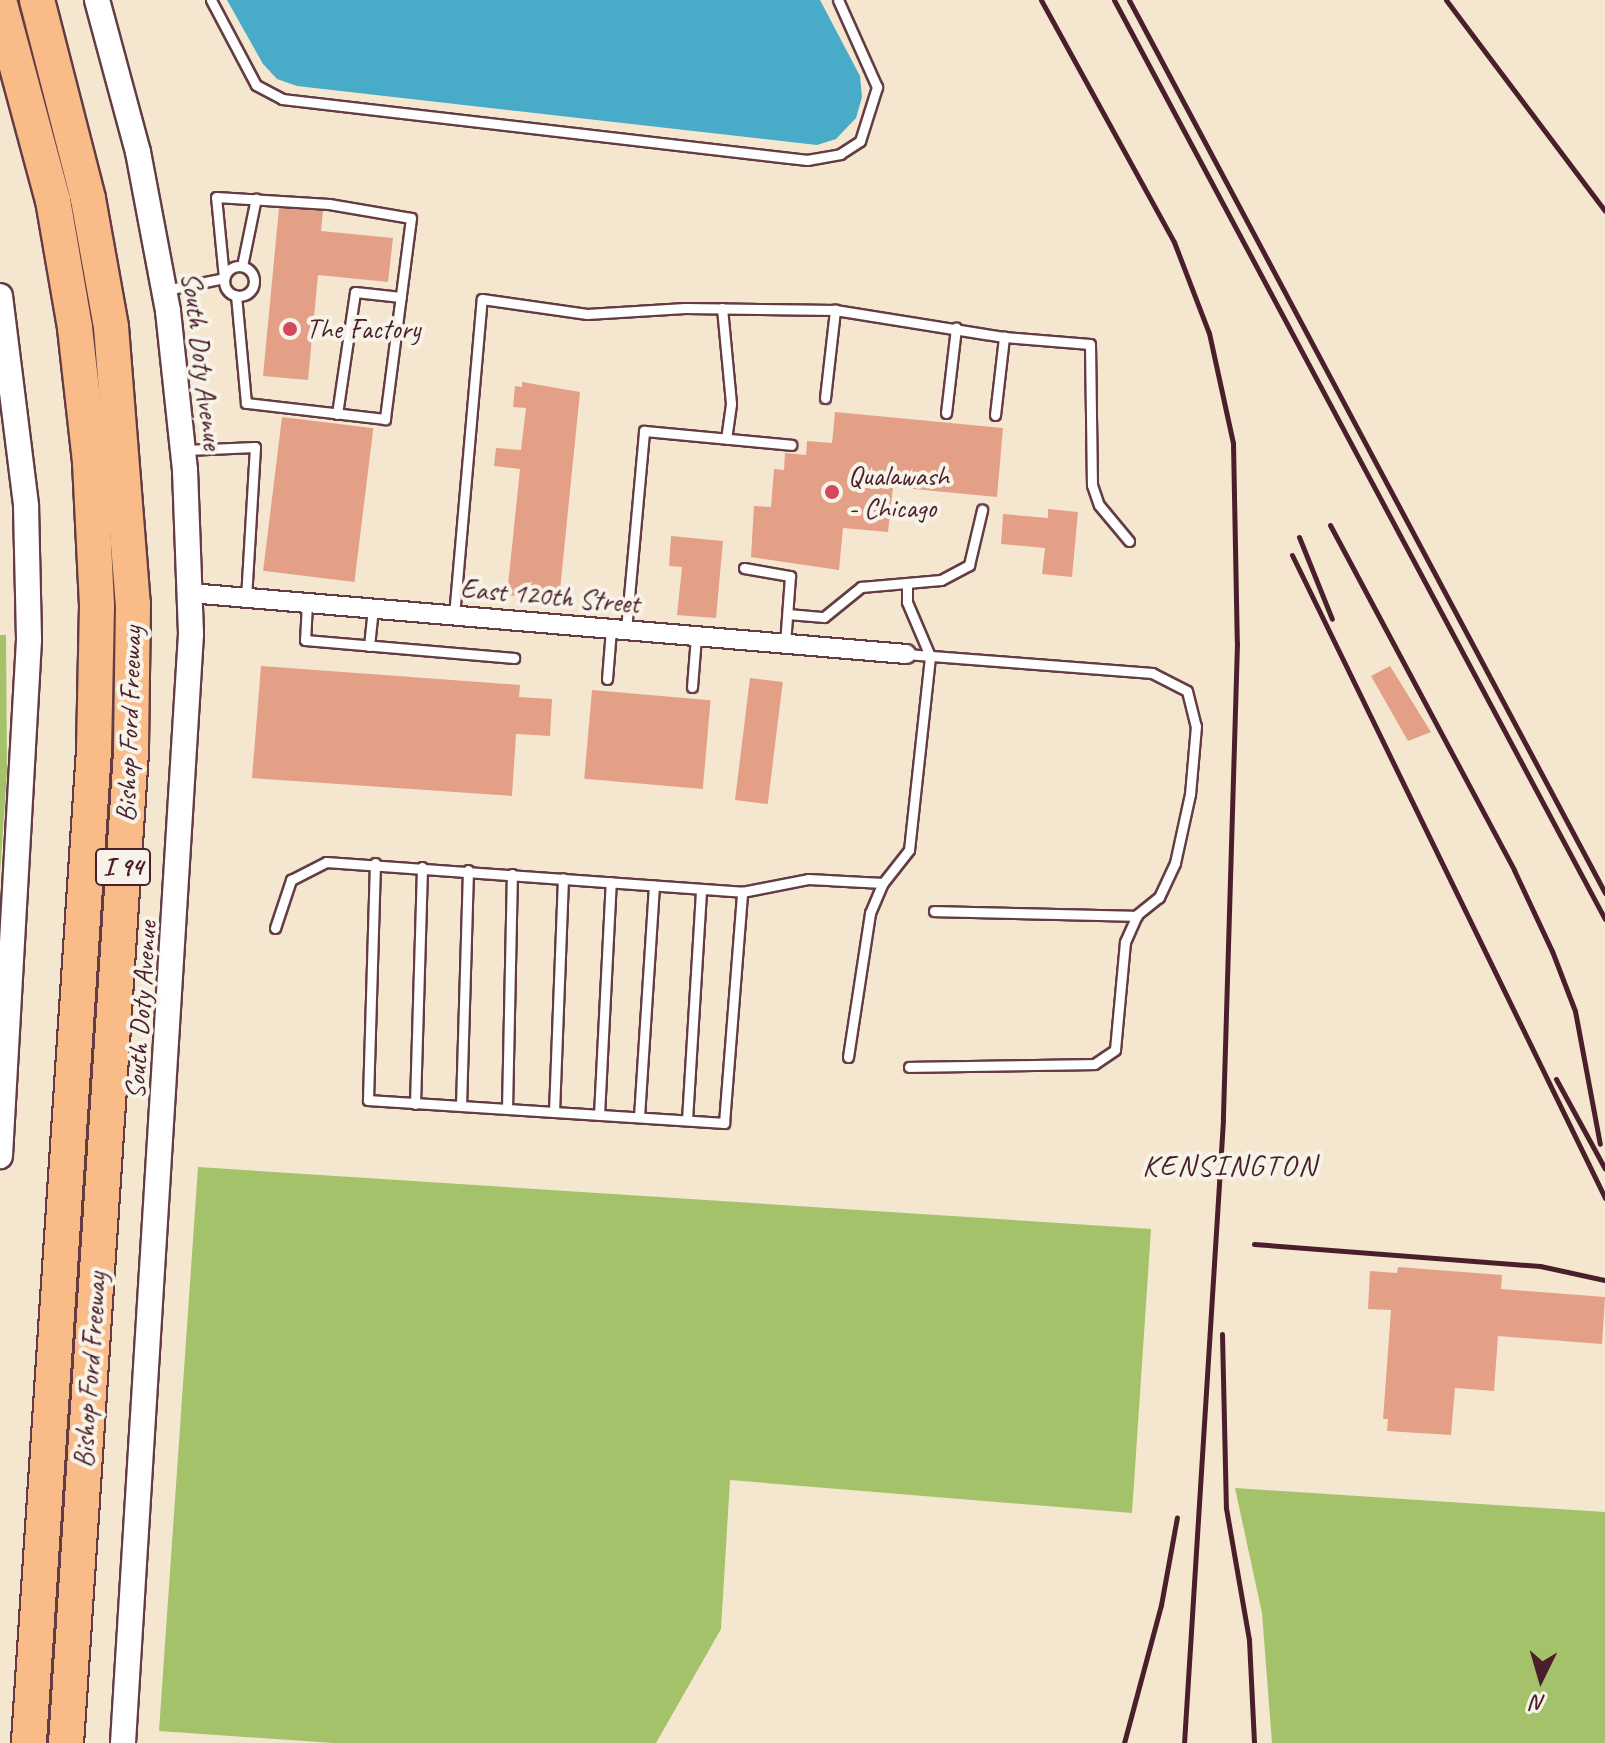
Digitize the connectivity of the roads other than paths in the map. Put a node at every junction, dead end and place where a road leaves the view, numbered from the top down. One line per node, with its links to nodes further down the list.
1 (37, 0): 68 (highway, Bishop Ford Freeway / I 94)
2 (97, 0): 9 (street, South Doty Avenue)
3 (211, 0): 4 (lane)
4 (838, 0)
5 (0, 4): 67 (highway, Bishop Ford Freeway / I 94)
6 (256, 198): 7 (lane); 8 (lane); 12 (lane)
7 (242, 266): 8 (lane); 10 (lane)
8 (224, 278): 9 (lane); 10 (lane)
9 (164, 290): 23 (street, South Doty Avenue)
10 (236, 295): 19 (lane)
11 (0, 296): 58 (street)
12 (401, 297): 19 (lane); 19 (lane)
13 (722, 308): 14 (lane); 21 (lane); 33 (lane)
14 (835, 310): 15 (lane); 17 (lane)
15 (956, 328): 16 (lane); 18 (lane)
16 (1004, 337): 20 (lane); 25 (lane)
17 (825, 398)
18 (946, 413)
19 (337, 414)
20 (995, 415)
21 (726, 439): 22 (lane); 34 (lane)
22 (791, 445)
23 (184, 450): 28 (street, South Doty Avenue); 29 (lane)
24 (982, 510): 27 (lane)
25 (1129, 541)
26 (744, 568): 32 (lane)
27 (907, 586): 32 (lane); 39 (lane)
28 (190, 593): 29 (street, East 120th Street); 69 (street, South Doty Avenue)
29 (246, 598): 30 (street, East 120th Street)
30 (307, 603): 31 (street, East 120th Street); 37 (lane)
31 (373, 609): 33 (street, East 120th Street); 37 (lane)
32 (788, 614): 36 (lane)
33 (454, 616): 34 (street, East 120th Street)
34 (618, 630): 35 (street, East 120th Street); 41 (lane)
35 (696, 636): 36 (street, East 120th Street); 42 (lane)
36 (785, 644): 38 (street, East 120th Street)
37 (369, 646): 40 (lane)
38 (906, 654): 39 (lane)
39 (930, 656): 49 (lane); 54 (lane)
40 (514, 658)
41 (607, 679)
42 (692, 687)
43 (375, 863): 44 (lane); 55 (lane); 59 (lane)
44 (422, 867): 45 (lane); 59 (lane)
45 (468, 870): 46 (lane); 60 (lane)
46 (512, 874): 47 (lane); 61 (lane)
47 (563, 878): 48 (lane); 62 (lane)
48 (611, 882): 50 (lane); 63 (lane)
49 (883, 883): 52 (lane); 56 (lane)
50 (654, 885): 51 (lane); 64 (lane)
51 (701, 889): 52 (lane); 65 (lane)
52 (742, 892): 65 (lane)
53 (934, 911): 54 (lane)
54 (1137, 916): 57 (lane)
55 (275, 928)
56 (848, 1057)
57 (909, 1067)
58 (3, 1068): 66 (street)
59 (415, 1104): 60 (lane)
60 (461, 1106): 61 (lane)
61 (507, 1109): 62 (lane)
62 (554, 1112): 63 (lane)
63 (599, 1115): 64 (lane)
64 (639, 1117): 65 (lane)
65 (687, 1120)
66 (0, 1156)
67 (29, 1743)
68 (66, 1743)
69 (123, 1743)

